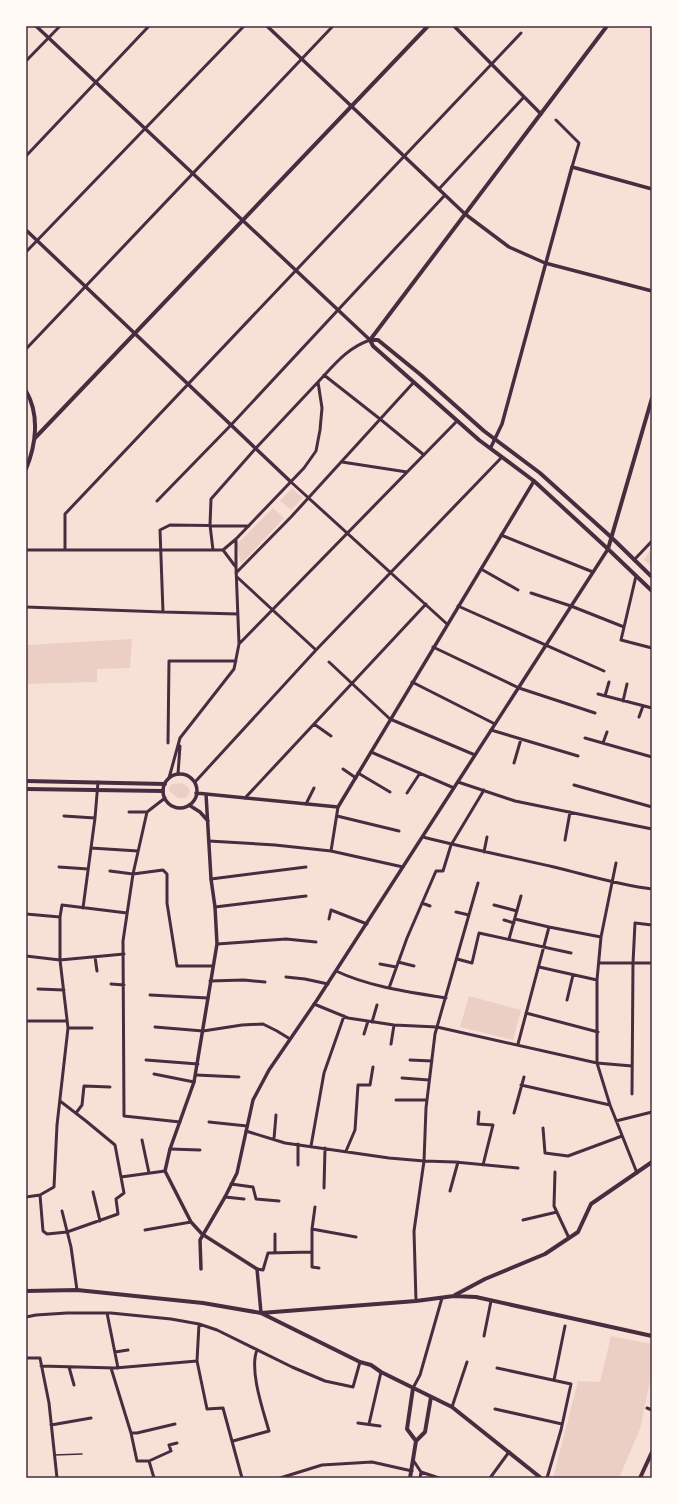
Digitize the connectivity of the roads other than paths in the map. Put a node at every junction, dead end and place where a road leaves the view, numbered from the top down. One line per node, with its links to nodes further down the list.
1 (36, 26): 11 (street)
2 (60, 26): 11 (street)
3 (149, 26): 15 (street)
4 (244, 26): 20 (street)
5 (267, 26): 12 (street)
6 (333, 26): 12 (street)
7 (428, 26): 17 (main road)
8 (454, 26): 14 (street)
9 (607, 26): 18 (main road)
10 (521, 33): 14 (street)
11 (49, 38): 13 (street); 15 (street)
12 (302, 59): 17 (street); 24 (street)
13 (26, 61)
14 (492, 64): 16 (street); 22 (street)
15 (96, 82): 20 (street); 21 (street)
16 (524, 97): 18 (street); 25 (street)
17 (352, 106): 22 (street); 29 (main road)
18 (541, 114): 28 (main road)
19 (556, 120): 23 (street)
20 (145, 128): 24 (street); 31 (street)
21 (26, 156)
22 (404, 156): 25 (street); 34 (street)
23 (572, 167): 26 (street); 33 (street)
24 (193, 173): 29 (street); 35 (street)
25 (439, 189): 27 (street)
26 (652, 189)
27 (445, 195): 28 (street); 37 (street)
28 (465, 214): 33 (street); 39 (main road)
29 (243, 220): 34 (street); 38 (main road)
30 (26, 230): 31 (street)
31 (37, 240): 32 (street); 35 (street)
32 (26, 252)
33 (545, 263): 36 (street); 51 (street)
34 (296, 270): 37 (street); 44 (street)
35 (86, 287): 38 (street); 40 (street)
36 (652, 291)
37 (338, 310): 39 (street); 49 (street)
38 (135, 333): 44 (street); 50 (main road)
39 (370, 340): 41 (street); 43 (main road); 51 (main road)
40 (26, 350)
41 (324, 375): 42 (street); 47 (street)
42 (318, 382): 53 (street); 60 (street)
43 (414, 382): 47 (street); 48 (main road)
44 (189, 384): 49 (street); 72 (street)
45 (26, 392): 50 (main road)
46 (652, 398): 67 (main road)
47 (380, 419): 54 (street); 56 (street)
48 (457, 421): 52 (main road); 54 (street)
49 (231, 425): 53 (street); 62 (street)
50 (35, 438): 57 (main road)
51 (495, 438): 52 (street); 67 (main road)
52 (491, 447): 55 (main road)
53 (256, 448): 60 (street); 63 (street)
54 (424, 455): 58 (street)
55 (503, 456): 59 (main road); 79 (street)
56 (342, 462): 58 (street); 61 (street)
57 (26, 469)
58 (407, 472): 65 (street)
59 (534, 480): 66 (street); 70 (main road)
60 (291, 482): 61 (street); 64 (street)
61 (309, 497): 65 (street); 81 (street)
62 (157, 501)
63 (210, 525): 64 (street); 73 (street); 74 (street)
64 (249, 526): 68 (street)
65 (348, 533): 79 (street); 91 (street)
66 (501, 535): 78 (street); 80 (street)
67 (611, 538): 70 (main road); 76 (main road)
68 (236, 539): 75 (street); 77 (street)
69 (652, 541): 76 (street)
70 (608, 549): 80 (street); 82 (main road)
71 (26, 550): 72 (street)
72 (65, 550): 73 (street)
73 (160, 550): 74 (street); 92 (street)
74 (213, 550): 75 (street)
75 (223, 550): 77 (street)
76 (634, 560): 83 (main road)
77 (236, 567): 81 (street)
78 (481, 569): 84 (street); 88 (street)
79 (391, 572): 87 (street); 100 (street)
80 (593, 572): 89 (street)
81 (236, 575): 91 (street); 93 (street)
82 (636, 576): 85 (main road); 95 (street)
83 (652, 577)
84 (518, 590)
85 (652, 591)
86 (531, 593): 89 (street)
87 (426, 604): 94 (street); 106 (street)
88 (458, 606): 94 (street); 97 (street)
89 (571, 606): 95 (street); 97 (street)
90 (26, 607): 92 (street)
91 (273, 610): 96 (street); 100 (street)
92 (163, 612): 93 (street)
93 (238, 614): 96 (street)
94 (448, 624): 98 (street)
95 (624, 627): 99 (street)
96 (239, 644): 101 (street)
97 (546, 645): 103 (street); 108 (street)
98 (433, 647): 104 (street); 108 (street)
99 (652, 648)
100 (316, 650): 140 (street)
101 (236, 661): 122 (street); 125 (street)
102 (329, 662): 106 (street)
103 (604, 671)
104 (412, 682): 116 (street); 118 (street)
105 (609, 682): 110 (street)
106 (352, 684): 116 (street); 117 (street)
107 (627, 684): 111 (street)
108 (519, 688): 114 (street); 118 (street)
109 (598, 694): 110 (street)
110 (605, 696): 111 (street)
111 (623, 701): 112 (street)
112 (643, 706): 113 (street); 115 (street)
113 (652, 708)
114 (595, 713)
115 (639, 717)
116 (390, 719): 127 (street); 128 (street)
117 (314, 724): 121 (street); 155 (street)
118 (495, 724): 119 (street)
119 (491, 730): 124 (street); 128 (street)
120 (607, 732): 126 (street)
121 (331, 736)
122 (180, 738): 135 (street); 136 (street)
123 (585, 738): 126 (street)
124 (521, 739): 129 (street); 131 (street)
125 (168, 743)
126 (603, 743): 130 (street)
127 (371, 752): 133 (street); 134 (street)
128 (475, 755): 141 (street)
129 (578, 756)
130 (652, 757)
131 (514, 763)
132 (343, 769): 137 (street)
133 (358, 773): 137 (street); 150 (street)
134 (420, 773): 145 (street); 152 (street)
135 (178, 774): 136 (street); 140 (street)
136 (169, 778): 142 (street)
137 (356, 778): 158 (street)
138 (26, 781): 139 (main road)
139 (98, 782): 142 (main road); 147 (street)
140 (194, 782): 151 (street)
141 (458, 782): 145 (street); 148 (street)
142 (165, 784): 149 (street)
143 (574, 786): 159 (street)
144 (314, 788): 156 (street)
145 (454, 788): 169 (street)
146 (26, 789): 147 (main road)
147 (98, 789): 149 (main road); 165 (street)
148 (484, 790): 162 (street); 173 (street)
149 (163, 791): 154 (street)
150 (390, 792)
151 (196, 793): 153 (street); 157 (street)
152 (407, 793)
153 (206, 794): 155 (street); 166 (street)
154 (165, 798): 157 (street); 161 (street)
155 (245, 798): 156 (street)
156 (306, 804): 158 (street)
157 (189, 805): 166 (street)
158 (338, 807): 164 (street)
159 (652, 807)
160 (129, 812): 161 (street)
161 (147, 812): 175 (street)
162 (570, 812): 167 (street); 171 (street)
163 (64, 816): 165 (street)
164 (337, 816): 168 (street); 176 (street)
165 (95, 818): 174 (street)
166 (208, 821): 172 (street)
167 (652, 829)
168 (399, 831)
169 (422, 837): 173 (street); 181 (street)
170 (487, 837): 177 (street)
171 (565, 840)
172 (210, 841): 176 (street); 185 (street)
173 (451, 844): 177 (street); 191 (street)
174 (91, 848): 175 (street); 182 (street)
175 (138, 851): 184 (street)
176 (331, 851): 181 (street)
177 (484, 852): 186 (street)
178 (616, 863): 186 (street)
179 (59, 867): 182 (street)
180 (306, 867): 185 (street)
181 (404, 867): 205 (street)
182 (88, 869): 195 (street)
183 (110, 871): 184 (street)
184 (133, 874): 198 (street); 224 (street)
185 (211, 879): 194 (street)
186 (612, 882): 188 (street); 208 (street)
187 (478, 883): 200 (street)
188 (652, 889)
189 (306, 896): 194 (street)
190 (521, 896): 196 (street)
191 (422, 903): 193 (street); 219 (street)
192 (494, 905): 196 (street)
193 (430, 906)
194 (215, 907): 211 (street)
195 (84, 908): 198 (street); 201 (street)
196 (517, 911): 204 (street)
197 (456, 912): 200 (street)
198 (127, 913): 214 (street)
199 (26, 914): 201 (street)
200 (469, 915): 217 (street)
201 (60, 917): 218 (street)
202 (329, 919): 205 (street)
203 (504, 920): 204 (street)
204 (514, 921): 207 (street); 209 (street)
205 (366, 924): 228 (street)
206 (652, 925): 221 (street)
207 (549, 928): 208 (street); 212 (street)
208 (602, 937): 220 (street)
209 (509, 940): 212 (street); 217 (street)
210 (316, 942): 211 (street)
211 (217, 944): 224 (street)
212 (544, 946): 213 (street); 227 (street)
213 (572, 953)
214 (124, 954): 216 (street); 237 (street)
215 (26, 956): 218 (street)
216 (95, 956): 218 (street); 229 (street)
217 (456, 959): 243 (street)
218 (60, 960): 240 (street)
219 (398, 962): 225 (street); 226 (street)
220 (599, 963): 221 (street); 232 (street)
221 (633, 963): 222 (street); 269 (street)
222 (652, 963)
223 (380, 964): 226 (street)
224 (213, 966): 233 (street)
225 (414, 966)
226 (396, 967): 238 (street)
227 (539, 967): 230 (street); 247 (street)
228 (336, 971): 236 (street); 238 (street)
229 (97, 972)
230 (573, 975): 232 (street); 244 (street)
231 (286, 977): 236 (street)
232 (597, 980): 259 (street)
233 (210, 981): 234 (street); 242 (street)
234 (265, 982)
235 (111, 984): 237 (street)
236 (328, 984): 245 (street)
237 (124, 985): 291 (street)
238 (389, 988): 243 (street)
239 (38, 989): 240 (street)
240 (64, 990): 250 (street)
241 (150, 995): 242 (street)
242 (208, 998): 258 (street)
243 (446, 998): 255 (street)
244 (567, 1000)
245 (314, 1004): 248 (street); 261 (street)
246 (377, 1005): 252 (street)
247 (526, 1013): 259 (street); 263 (street)
248 (344, 1016): 251 (street); 299 (street)
249 (26, 1021): 250 (street)
250 (66, 1021): 256 (street)
251 (368, 1021): 252 (street); 260 (street)
252 (372, 1022): 253 (street)
253 (394, 1025): 255 (street); 262 (street)
254 (155, 1027): 258 (street)
255 (437, 1027): 263 (street); 266 (street)
256 (68, 1028): 257 (street); 283 (street)
257 (92, 1028)
258 (203, 1031): 261 (street); 268 (street)
259 (598, 1032): 267 (street)
260 (364, 1034)
261 (290, 1040): 293 (street)
262 (391, 1044)
263 (518, 1044): 267 (street)
264 (146, 1060): 268 (street)
265 (410, 1060): 266 (street)
266 (432, 1060): 276 (street)
267 (597, 1063): 269 (street); 284 (street)
268 (198, 1064): 272 (street)
269 (632, 1066): 280 (street)
270 (373, 1067): 303 (street)
271 (154, 1074): 277 (street)
272 (196, 1075): 274 (street); 277 (street)
273 (524, 1076): 278 (street)
274 (239, 1077)
275 (402, 1078): 276 (street)
276 (429, 1080): 282 (street)
277 (194, 1082): 291 (street)
278 (521, 1085): 284 (street); 288 (street)
279 (110, 1087): 287 (street)
280 (632, 1094)
281 (396, 1100): 282 (street)
282 (427, 1100): 304 (street)
283 (60, 1101): 287 (street); 319 (street)
284 (610, 1106): 290 (street)
285 (479, 1112): 308 (street)
286 (652, 1112): 290 (street)
287 (76, 1113): 314 (street)
288 (514, 1113)
289 (276, 1115): 296 (street)
290 (616, 1121): 295 (street)
291 (180, 1122): 301 (street)
292 (209, 1122): 293 (street)
293 (246, 1128): 296 (street); 315 (street)
294 (543, 1128): 295 (street)
295 (622, 1136): 313 (street)
296 (274, 1139): 298 (street)
297 (142, 1140): 312 (street)
298 (298, 1144): 299 (street); 307 (street)
299 (311, 1146): 300 (street)
300 (325, 1148): 303 (street); 316 (street)
301 (170, 1149): 302 (street); 310 (street)
302 (200, 1150)
303 (346, 1151): 304 (street)
304 (424, 1161): 305 (street); 347 (street)
305 (458, 1162): 308 (street); 317 (street)
306 (652, 1162): 313 (main road)
307 (298, 1165)
308 (483, 1165): 309 (street)
309 (518, 1168)
310 (165, 1171): 312 (street); 329 (street)
311 (555, 1172): 326 (street)
312 (149, 1173): 314 (street)
313 (636, 1173): 336 (main road)
314 (121, 1177): 328 (street)
315 (231, 1184): 321 (street); 323 (street)
316 (324, 1188)
317 (450, 1191)
318 (94, 1192): 328 (street)
319 (40, 1195): 320 (street); 332 (street)
320 (26, 1197)
321 (225, 1197): 322 (street); 333 (street)
322 (244, 1200)
323 (279, 1201)
324 (315, 1207): 330 (street)
325 (62, 1210): 332 (street)
326 (557, 1212): 327 (street); 336 (street)
327 (523, 1220)
328 (100, 1221): 332 (street)
329 (191, 1222): 331 (street); 333 (street)
330 (312, 1229): 335 (street); 337 (street)
331 (146, 1230)
332 (67, 1232): 343 (street)
333 (202, 1234): 340 (street); 341 (street)
334 (275, 1234): 338 (street)
335 (356, 1237)
336 (569, 1238): 344 (main road)
337 (312, 1252): 338 (street); 339 (street)
338 (275, 1253): 341 (street)
339 (319, 1268)
340 (201, 1269)
341 (257, 1269): 348 (street)
342 (26, 1290): 343 (main road)
343 (77, 1290): 348 (main road)
344 (454, 1296): 345 (main road); 346 (main road)
345 (442, 1298): 347 (main road); 370 (street)
346 (491, 1301): 353 (street); 354 (main road)
347 (416, 1302): 348 (main road)
348 (261, 1313): 360 (main road)
349 (107, 1314): 350 (street); 351 (street); 357 (street)
350 (26, 1317)
351 (199, 1324): 356 (street); 359 (street)
352 (565, 1326): 368 (street)
353 (484, 1336)
354 (652, 1336)
355 (128, 1350): 357 (street)
356 (257, 1350): 360 (street); 384 (street)
357 (115, 1352): 365 (street)
358 (26, 1358): 362 (street)
359 (197, 1361): 365 (street); 384 (street)
360 (360, 1362): 367 (main road)
361 (467, 1362): 372 (street)
362 (41, 1366): 363 (street); 381 (street)
363 (69, 1367): 364 (street); 369 (street)
364 (111, 1368): 365 (street); 383 (street)
365 (118, 1368)
366 (497, 1368): 368 (street)
367 (381, 1372): 370 (main road); 379 (street)
368 (554, 1380): 380 (street)
369 (74, 1385)
370 (413, 1388): 371 (main road); 385 (main road)
371 (431, 1397): 372 (main road); 385 (main road)
372 (452, 1407): 387 (main road)
373 (647, 1408): 375 (street)
374 (495, 1410): 380 (street)
375 (652, 1410)
376 (91, 1418): 381 (street)
377 (358, 1423): 379 (street)
378 (175, 1424): 383 (street)
379 (368, 1424): 382 (street)
380 (562, 1424): 404 (street)
381 (51, 1425): 390 (street)
382 (380, 1426)
383 (131, 1433): 392 (street)
384 (233, 1441): 397 (street)
385 (416, 1441): 391 (main road)
386 (177, 1443): 392 (street)
387 (508, 1452): 402 (street); 403 (main road)
388 (652, 1452): 405 (main road)
389 (82, 1454): 390 (lane)
390 (54, 1455): 395 (street)
391 (413, 1460): 393 (main road); 394 (street)
392 (149, 1461): 396 (street)
393 (412, 1471): 398 (street); 399 (main road)
394 (421, 1472): 400 (street); 401 (street)
395 (57, 1478)
396 (154, 1478)
397 (242, 1478)
398 (280, 1478)
399 (410, 1478)
400 (420, 1478)
401 (439, 1478)
402 (490, 1478)
403 (541, 1478)
404 (547, 1478)
405 (640, 1478)

